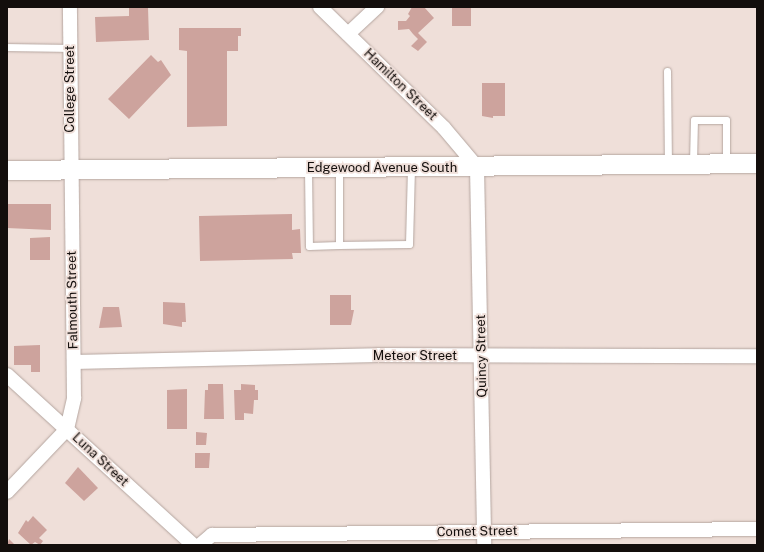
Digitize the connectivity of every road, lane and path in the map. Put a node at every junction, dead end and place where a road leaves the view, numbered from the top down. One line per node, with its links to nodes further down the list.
1 (70, 7): 6 (street, College Street)
2 (320, 7): 4 (street, Hamilton Street)
3 (377, 7): 4 (street)
4 (348, 34): 12 (street, Hamilton Street)
5 (7, 47): 6 (lane)
6 (70, 48): 17 (street, College Street)
7 (667, 71): 10 (lane)
8 (726, 163): 9 (main road, Edgewood Avenue South); 11 (main road, Edgewood Avenue South); 11 (lane)
9 (757, 163)
10 (668, 164): 11 (main road, Edgewood Avenue South); 12 (main road, Edgewood Avenue South)
11 (693, 164)
12 (477, 167): 15 (main road, Edgewood Avenue South); 19 (street, Quincy Street)
13 (308, 168): 14 (main road, Edgewood Avenue South); 17 (main road, Edgewood Avenue South); 18 (lane)
14 (339, 168): 15 (main road, Edgewood Avenue South); 18 (lane)
15 (411, 168): 18 (lane)
16 (7, 170): 17 (main road, Edgewood Avenue South)
17 (72, 170): 21 (street, Falmouth Street)
18 (339, 245)
19 (482, 356): 20 (street, Meteor Street); 21 (street, Meteor Street); 26 (street, Quincy Street)
20 (757, 356)
21 (74, 362): 23 (street, Falmouth Street)
22 (7, 375): 23 (street, Luna Street)
23 (67, 429): 24 (street); 27 (street, Luna Street)
24 (7, 492)
25 (757, 529): 26 (street, Comet Street)
26 (484, 538): 28 (street, Comet Street)
27 (193, 545)
28 (200, 545)

